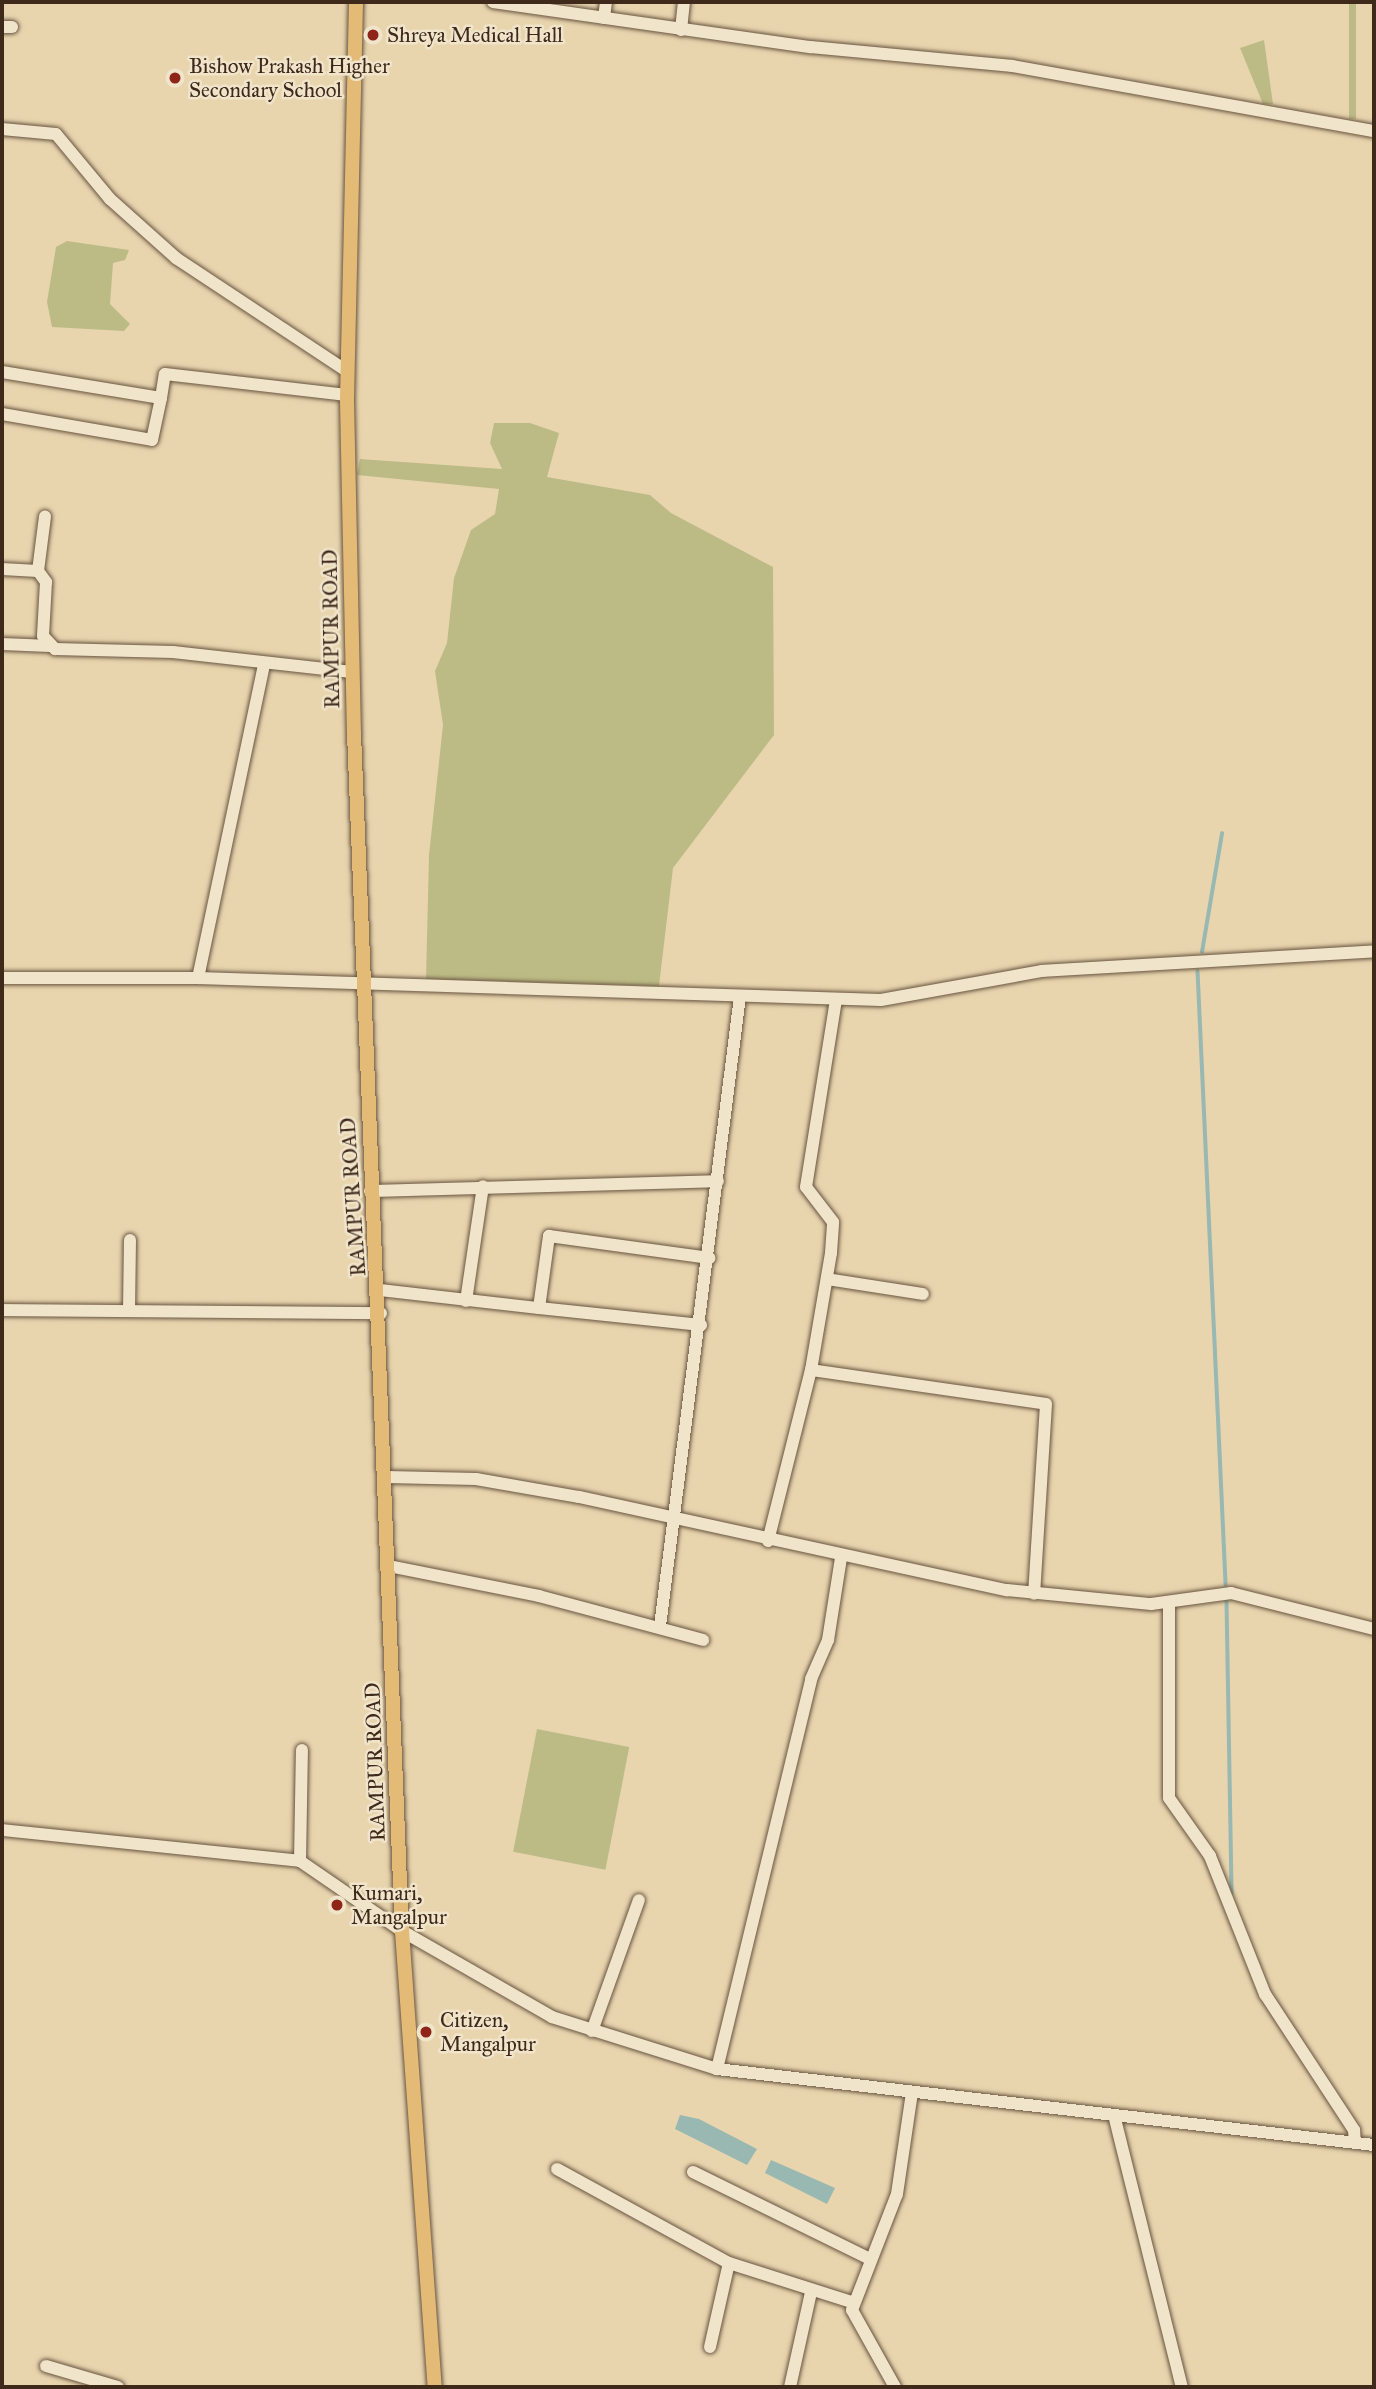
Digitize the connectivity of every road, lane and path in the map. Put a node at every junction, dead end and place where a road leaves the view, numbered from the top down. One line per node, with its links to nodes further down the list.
1 (356, 2): 11 (main road, RAMPUR ROAD)
2 (493, 2): 5 (street)
3 (606, 2): 6 (street)
4 (684, 2): 7 (street)
5 (527, 4): 6 (street)
6 (604, 18): 7 (street)
7 (681, 30): 9 (street)
8 (2, 129): 11 (street)
9 (1374, 131)
10 (2, 372): 13 (street)
11 (348, 372): 12 (main road, RAMPUR ROAD)
12 (348, 396): 13 (street); 21 (main road, RAMPUR ROAD)
13 (160, 398): 14 (street)
14 (2, 414)
15 (45, 516): 17 (street)
16 (2, 569): 17 (street)
17 (38, 571): 19 (street)
18 (2, 644): 19 (street)
19 (50, 646): 20 (street)
20 (264, 664): 21 (street); 24 (street)
21 (352, 672): 25 (main road, RAMPUR ROAD)
22 (1374, 951): 27 (street)
23 (2, 978): 24 (street)
24 (198, 978): 25 (street)
25 (363, 986): 26 (street); 30 (main road, RAMPUR ROAD)
26 (740, 996): 27 (street); 28 (street)
27 (836, 999): 33 (street)
28 (718, 1181): 29 (street); 32 (street)
29 (484, 1186): 30 (street); 36 (street)
30 (370, 1191): 34 (main road, RAMPUR ROAD)
31 (130, 1240): 39 (street)
32 (709, 1258): 37 (street); 41 (street)
33 (827, 1279): 35 (street); 42 (street)
34 (380, 1290): 36 (street); 40 (main road, RAMPUR ROAD)
35 (923, 1294)
36 (466, 1301): 37 (street)
37 (539, 1308): 41 (street)
38 (2, 1310): 39 (street)
39 (129, 1311): 40 (street)
40 (381, 1313): 43 (main road, RAMPUR ROAD)
41 (701, 1325): 44 (street)
42 (811, 1370): 45 (street); 48 (street)
43 (387, 1477): 44 (street); 47 (main road, RAMPUR ROAD)
44 (678, 1520): 45 (street); 50 (street)
45 (768, 1541): 46 (street)
46 (841, 1558): 48 (street); 59 (street)
47 (389, 1566): 50 (street); 57 (main road, RAMPUR ROAD)
48 (1034, 1594): 49 (street)
49 (1170, 1602): 51 (street); 62 (street)
50 (660, 1626): 52 (street)
51 (1374, 1629)
52 (703, 1640)
53 (302, 1750): 55 (street)
54 (2, 1830): 55 (street)
55 (300, 1861): 57 (street)
56 (639, 1900): 58 (street)
57 (402, 1931): 58 (street); 73 (main road, RAMPUR ROAD)
58 (592, 2031): 59 (street)
59 (717, 2068): 60 (street)
60 (912, 2092): 61 (street); 66 (street)
61 (1115, 2119): 62 (street); 76 (street)
62 (1355, 2143): 63 (street)
63 (1374, 2146)
64 (557, 2169): 67 (street)
65 (693, 2172): 66 (street)
66 (870, 2259): 69 (street)
67 (729, 2263): 68 (street); 70 (street)
68 (811, 2292): 69 (street); 74 (street)
69 (854, 2303): 75 (street)
70 (710, 2347)
71 (46, 2366): 72 (street)
72 (118, 2387)
73 (435, 2387)
74 (790, 2387)
75 (895, 2387)
76 (1182, 2387)

